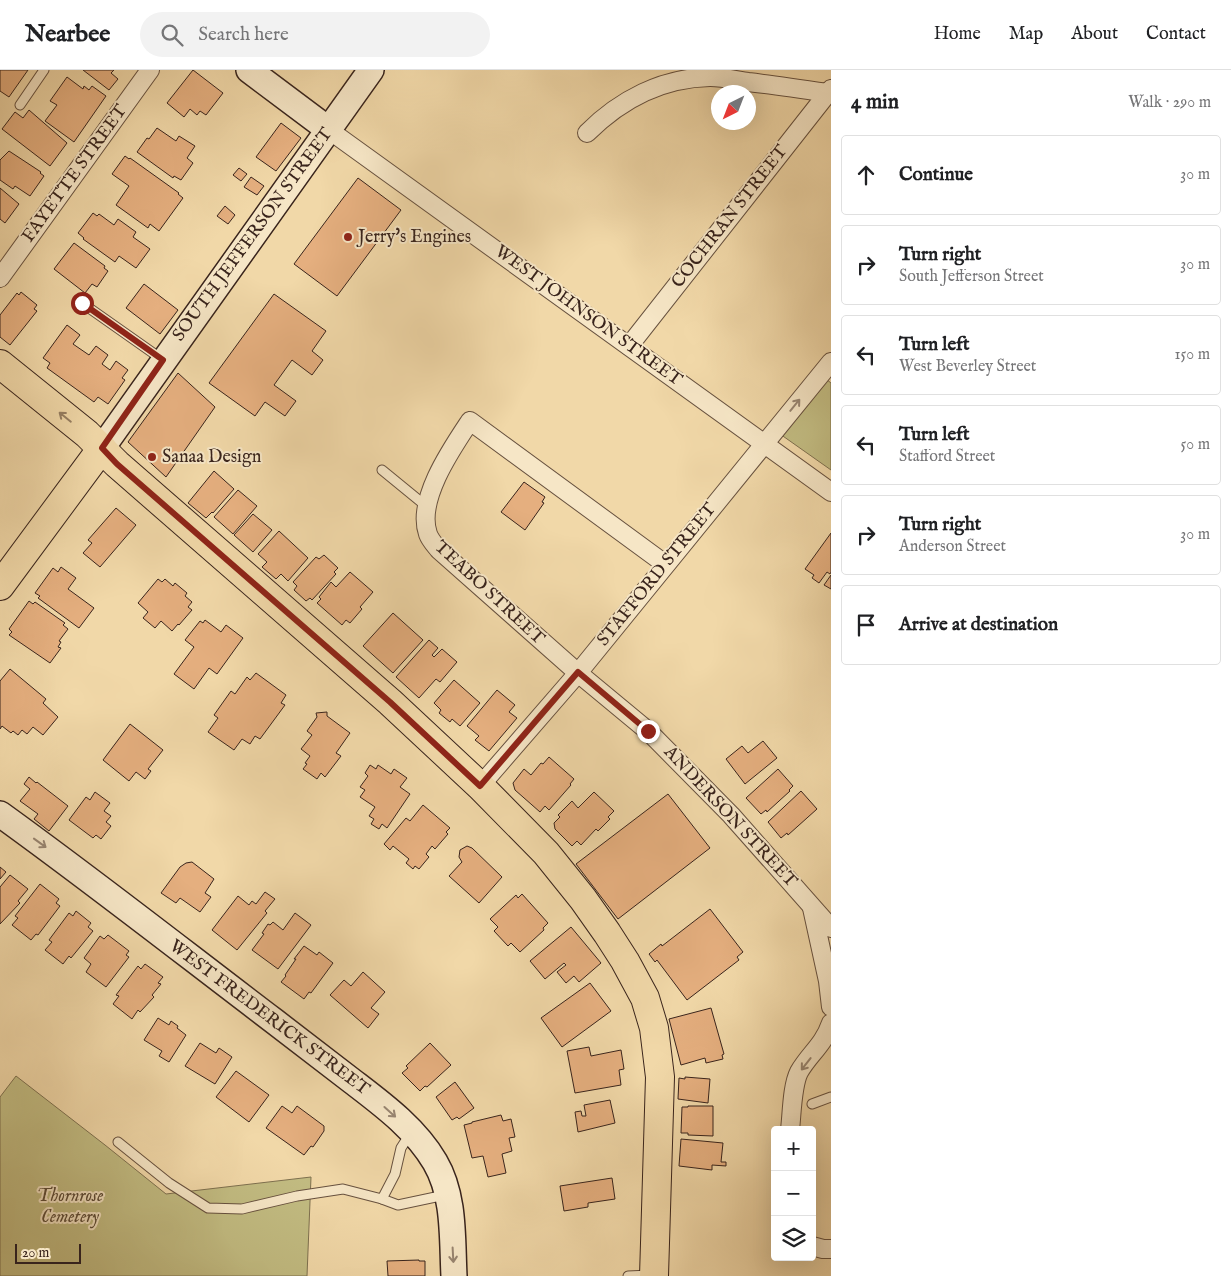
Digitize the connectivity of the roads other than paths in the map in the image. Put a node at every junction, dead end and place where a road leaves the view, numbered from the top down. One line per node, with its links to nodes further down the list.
1 (44, 70): 6 (lane)
2 (150, 70): 9 (street, FAYETTE STREET)
3 (249, 70): 7 (street, WEST JOHNSON STREET)
4 (371, 70): 7 (street, SOUTH JEFFERSON STREET)
5 (829, 91): 8 (street); 11 (street, COCHRAN STREET)
6 (20, 105)
7 (329, 130): 11 (street, WEST JOHNSON STREET); 12 (street, SOUTH JEFFERSON STREET)
8 (586, 133)
9 (0, 278)
10 (82, 303): 12 (lane)
11 (629, 346): 15 (street, WEST JOHNSON STREET)
12 (163, 360): 16 (street, SOUTH JEFFERSON STREET)
13 (831, 362): 15 (street, STAFFORD STREET, one-way to 13)
14 (0, 364): 16 (main road, one-way to 14)
15 (764, 443): 18 (street, WEST JOHNSON STREET); 20 (street, STAFFORD STREET)
16 (102, 448): 21 (main road); 23 (main road)
17 (382, 470): 19 (lane)
18 (831, 492)
19 (426, 506): 20 (street, TEABO STREET); 22 (street, TEABO STREET)
20 (665, 564): 22 (street, STAFFORD STREET)
21 (0, 586)
22 (578, 672): 23 (street, STAFFORD STREET); 25 (street, ANDERSON STREET)
23 (480, 786): 39 (main road)
24 (0, 814): 32 (street, WEST FREDERICK STREET, one-way to 32)
25 (811, 905): 26 (street, ANDERSON STREET); 27 (street, ANDERSON STREET)
26 (831, 928)
27 (831, 1007)
28 (831, 1023): 31 (street, one-way to 31)
29 (831, 1097): 30 (lane)
30 (812, 1104)
31 (790, 1126)
32 (411, 1131): 34 (street, WEST FREDERICK STREET); 35 (lane)
33 (118, 1142): 35 (lane)
34 (448, 1195): 35 (lane); 38 (street, WEST FREDERICK STREET, one-way to 38)
35 (382, 1199)
36 (816, 1247): 37 (street)
37 (831, 1249)
38 (454, 1276)
39 (646, 1276)

